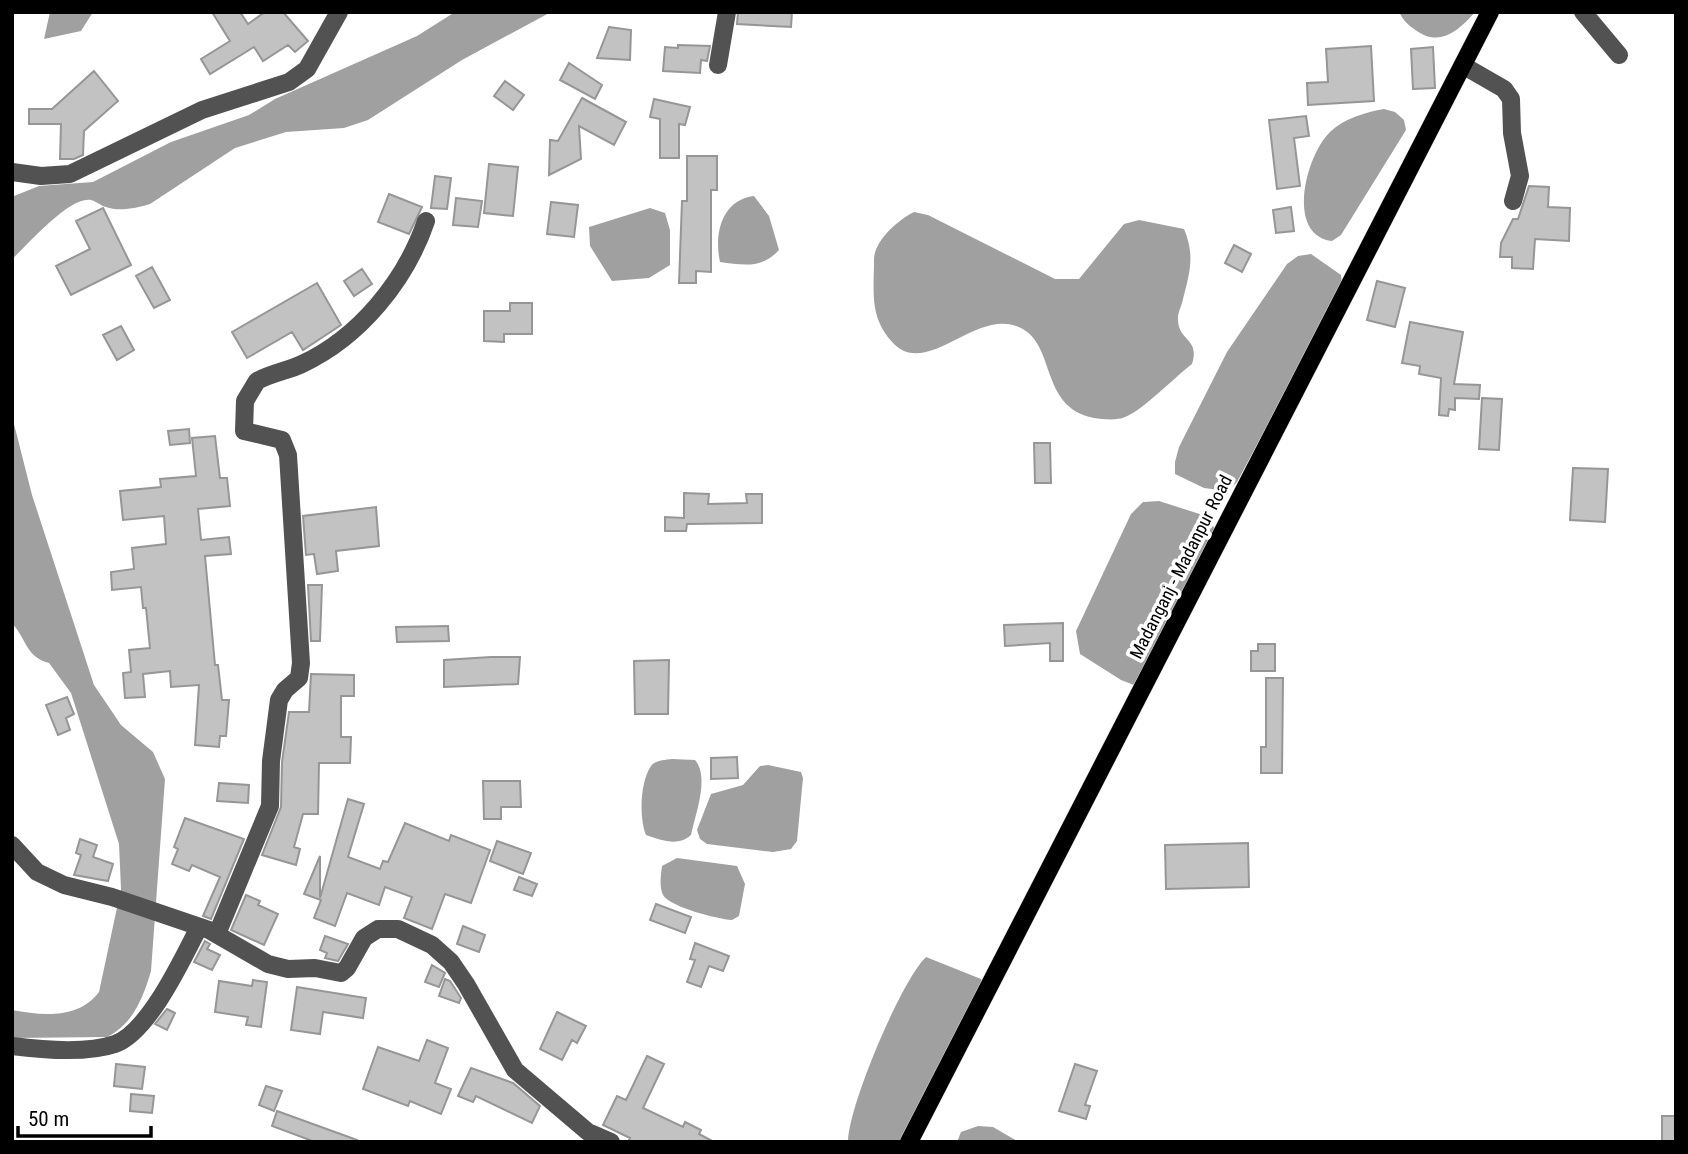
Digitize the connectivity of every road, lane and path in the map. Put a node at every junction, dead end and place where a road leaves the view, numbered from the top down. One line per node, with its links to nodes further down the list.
1 (339, 12): 8 (street)
2 (727, 12): 6 (street)
3 (1490, 12): 7 (main road, Madanganj - Madanpur Road)
4 (1583, 12): 5 (street)
5 (1619, 55)
6 (718, 65)
7 (1464, 66): 9 (street); 16 (main road, Madanganj - Madanpur Road)
8 (12, 172)
9 (1513, 201)
10 (426, 221): 13 (street)
11 (12, 845): 12 (street)
12 (199, 927): 13 (street); 14 (street)
13 (217, 934): 15 (street)
14 (12, 1046)
15 (611, 1142)
16 (909, 1142)

